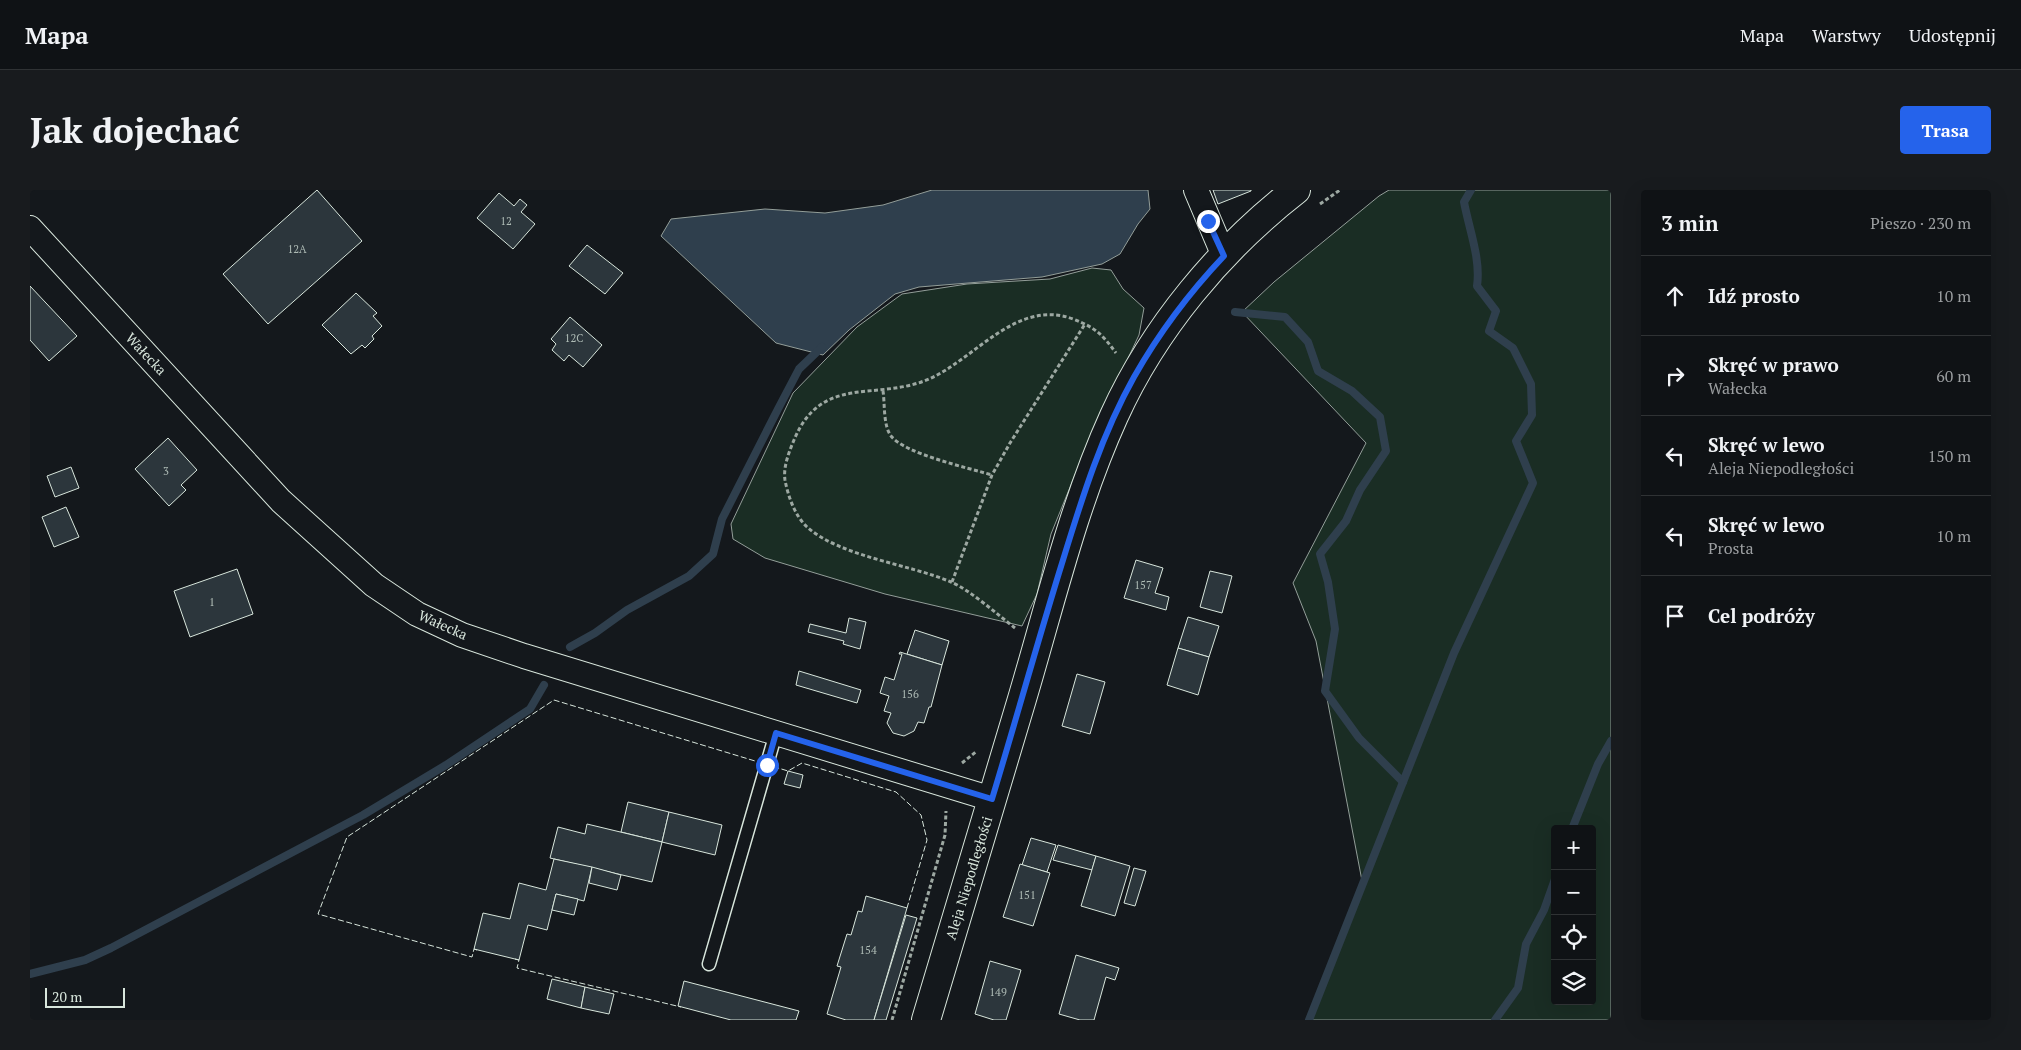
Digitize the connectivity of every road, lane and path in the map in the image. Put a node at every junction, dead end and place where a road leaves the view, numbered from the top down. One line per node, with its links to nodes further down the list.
1 (1196, 190): 5 (street)
2 (1340, 190): 3 (path)
3 (1305, 199): 5 (street, Aleja Niepodległości)
4 (30, 228): 12 (street, Wałecka)
5 (1224, 256): 7 (street, Aleja Niepodległości)
6 (1086, 324): 7 (path); 8 (path); 9 (path)
7 (1133, 378): 13 (street, Aleja Niepodległości)
8 (883, 391): 9 (path); 10 (path)
9 (992, 475): 10 (path)
10 (952, 582): 11 (path)
11 (1019, 631)
12 (776, 733): 13 (street, Wałecka); 14 (lane)
13 (992, 799): 15 (street, Aleja Niepodległości)
14 (709, 964)
15 (926, 1020)

